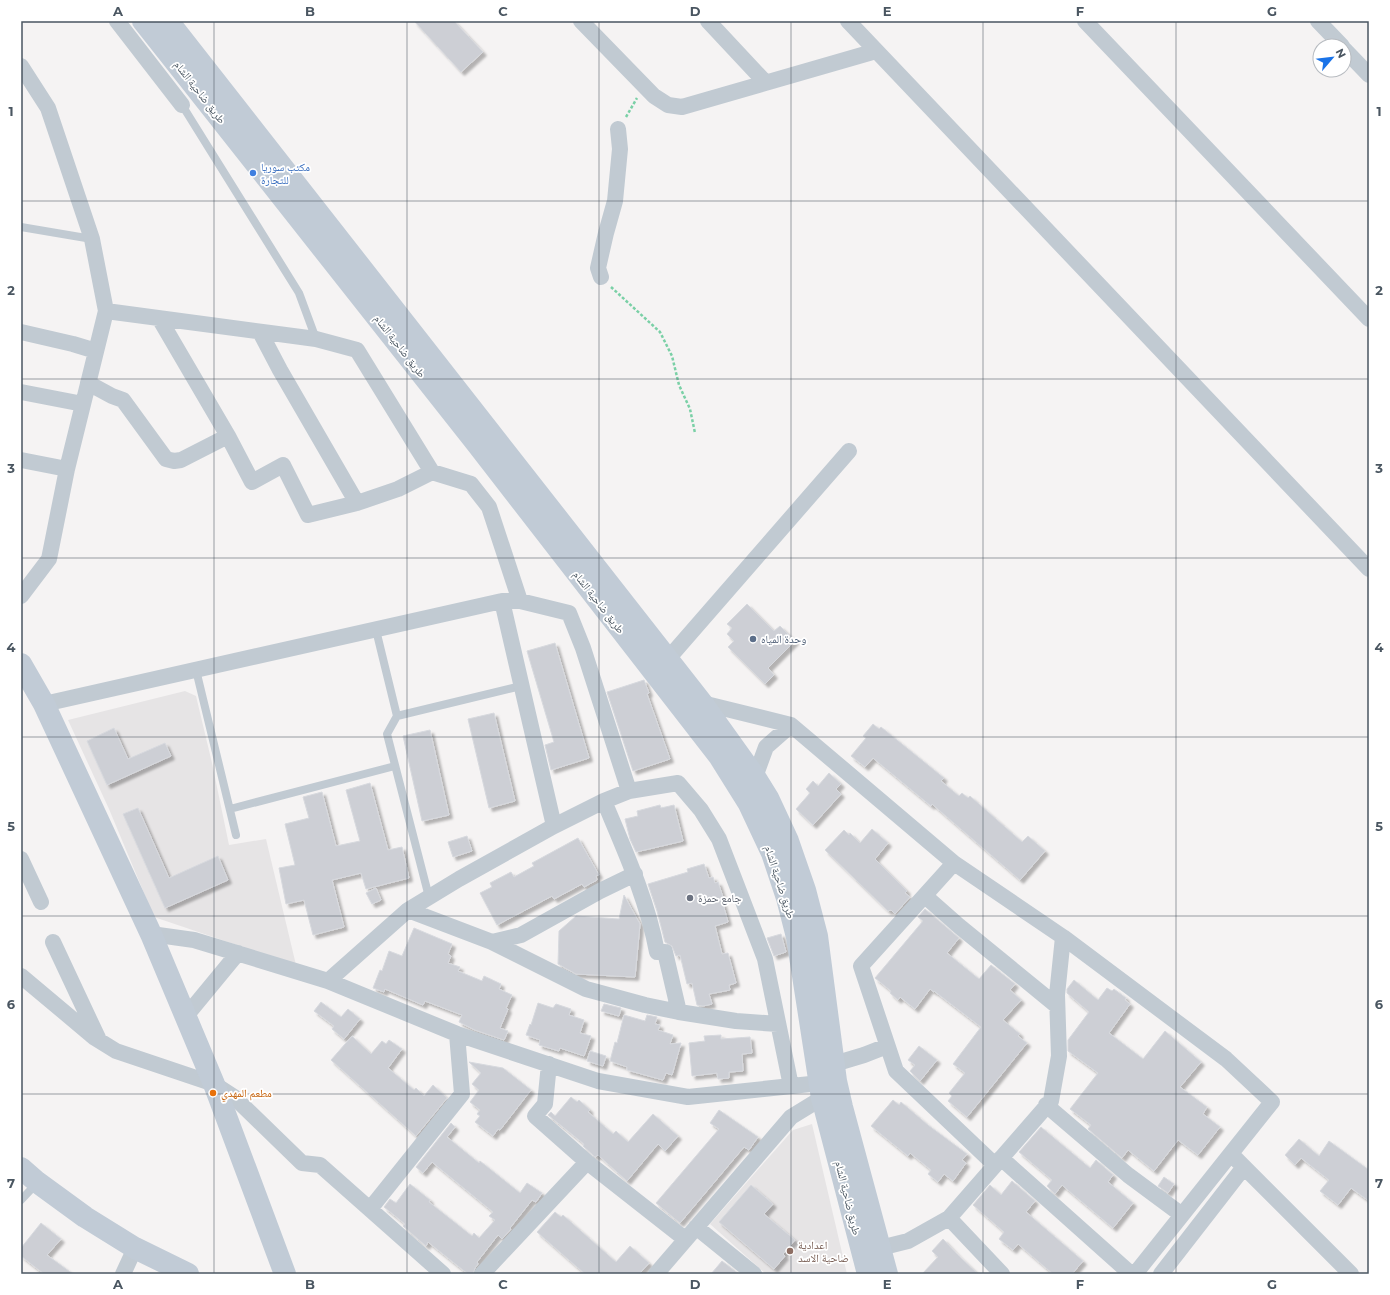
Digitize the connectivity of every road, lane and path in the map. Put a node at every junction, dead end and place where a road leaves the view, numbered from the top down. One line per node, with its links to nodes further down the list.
1 (117, 21): 15 (street)
2 (143, 21): 82 (main road, طريق ضاحية الشام)
3 (168, 21): 42 (main road, طريق ضاحية الشام)
4 (581, 21): 14 (street)
5 (708, 21): 14 (street)
6 (848, 21): 10 (street)
7 (1085, 21): 22 (street)
8 (1318, 21): 9 (street)
9 (1334, 38)
10 (876, 51): 14 (street); 37 (street)
11 (1352, 57): 13 (street)
12 (21, 66): 18 (street)
13 (1369, 75)
14 (766, 83)
15 (182, 105): 25 (lane)
16 (618, 129): 19 (street)
17 (21, 227): 18 (lane)
18 (92, 239): 20 (street)
19 (600, 277): 30 (path)
20 (106, 311): 21 (street); 26 (street)
21 (159, 318): 24 (street); 31 (street)
22 (1369, 319)
23 (21, 332): 26 (street)
24 (260, 332): 25 (street); 36 (street)
25 (316, 339): 35 (street)
26 (96, 351): 27 (street)
27 (88, 383): 29 (street); 31 (street)
28 (21, 392): 29 (street)
29 (83, 404): 34 (street)
30 (695, 433)
31 (228, 436): 36 (street)
32 (849, 451): 42 (street)
33 (21, 460): 34 (street)
34 (68, 469): 38 (street)
35 (432, 472): 36 (street); 39 (street)
36 (358, 503)
37 (1369, 569)
38 (21, 596)
39 (520, 601): 40 (street); 52 (street)
40 (502, 602): 41 (street); 45 (street)
41 (376, 630): 44 (street); 48 (lane)
42 (667, 660): 47 (main road, طريق ضاحية الشام)
43 (22, 669): 46 (main road)
44 (196, 670): 46 (street); 54 (lane)
45 (522, 686): 48 (lane); 55 (street)
46 (44, 704): 64 (main road)
47 (702, 704): 49 (street); 51 (main road, طريق ضاحية الشام)
48 (397, 716): 50 (lane)
49 (791, 725): 51 (street); 58 (street)
50 (395, 766): 54 (lane); 61 (lane)
51 (755, 777): 79 (main road, طريق ضاحية الشام)
52 (629, 791): 53 (street); 74 (street)
53 (604, 801): 55 (street); 59 (street)
54 (230, 809): 56 (lane)
55 (554, 826): 61 (street)
56 (236, 835)
57 (21, 859): 62 (street)
58 (954, 862): 60 (street); 65 (street)
59 (635, 874): 67 (street); 72 (street)
60 (924, 896): 71 (street); 77 (street)
61 (430, 897): 63 (street)
62 (41, 902)
63 (408, 910): 67 (street); 70 (street)
64 (151, 934): 68 (street); 73 (main road)
65 (1063, 937): 71 (street); 84 (street)
66 (53, 942): 76 (street)
67 (492, 942): 72 (street)
68 (238, 954): 70 (street); 73 (street)
69 (21, 976): 76 (street)
70 (328, 980): 75 (street)
71 (1057, 1006): 83 (street)
72 (680, 1012): 74 (street)
73 (186, 1016): 80 (main road)
74 (778, 1024): 81 (street)
75 (457, 1034): 78 (street); 91 (street)
76 (100, 1041): 80 (street)
77 (887, 1046): 79 (street); 85 (street)
78 (548, 1064): 81 (street); 86 (street)
79 (834, 1064): 97 (main road, طريق ضاحية الشام)
80 (214, 1084): 91 (street); 100 (main road)
81 (791, 1086): 82 (street)
82 (821, 1090): 94 (street); 105 (main road, طريق ضاحية الشام)
83 (1046, 1106): 85 (street); 92 (street)
84 (1231, 1154): 87 (street); 92 (street)
85 (998, 1161): 93 (street); 108 (street)
86 (587, 1162): 95 (street); 102 (street)
87 (1244, 1167): 110 (street); 111 (street)
88 (21, 1168): 89 (main road)
89 (37, 1182): 90 (lane); 96 (main road)
90 (21, 1200)
91 (370, 1209): 101 (street)
92 (1182, 1215): 109 (street)
93 (949, 1218): 97 (street); 107 (street)
94 (696, 1227): 95 (street); 104 (street)
95 (685, 1239): 103 (street)
96 (135, 1248): 98 (street); 99 (main road)
97 (880, 1248): 106 (main road, طريق ضاحية الشام)
98 (122, 1274)
99 (188, 1274)
100 (285, 1274)
101 (444, 1274)
102 (482, 1274)
103 (656, 1274)
104 (754, 1274)
105 (868, 1274)
106 (887, 1274)
107 (1002, 1274)
108 (1131, 1274)
109 (1135, 1274)
110 (1161, 1274)
111 (1351, 1274)

